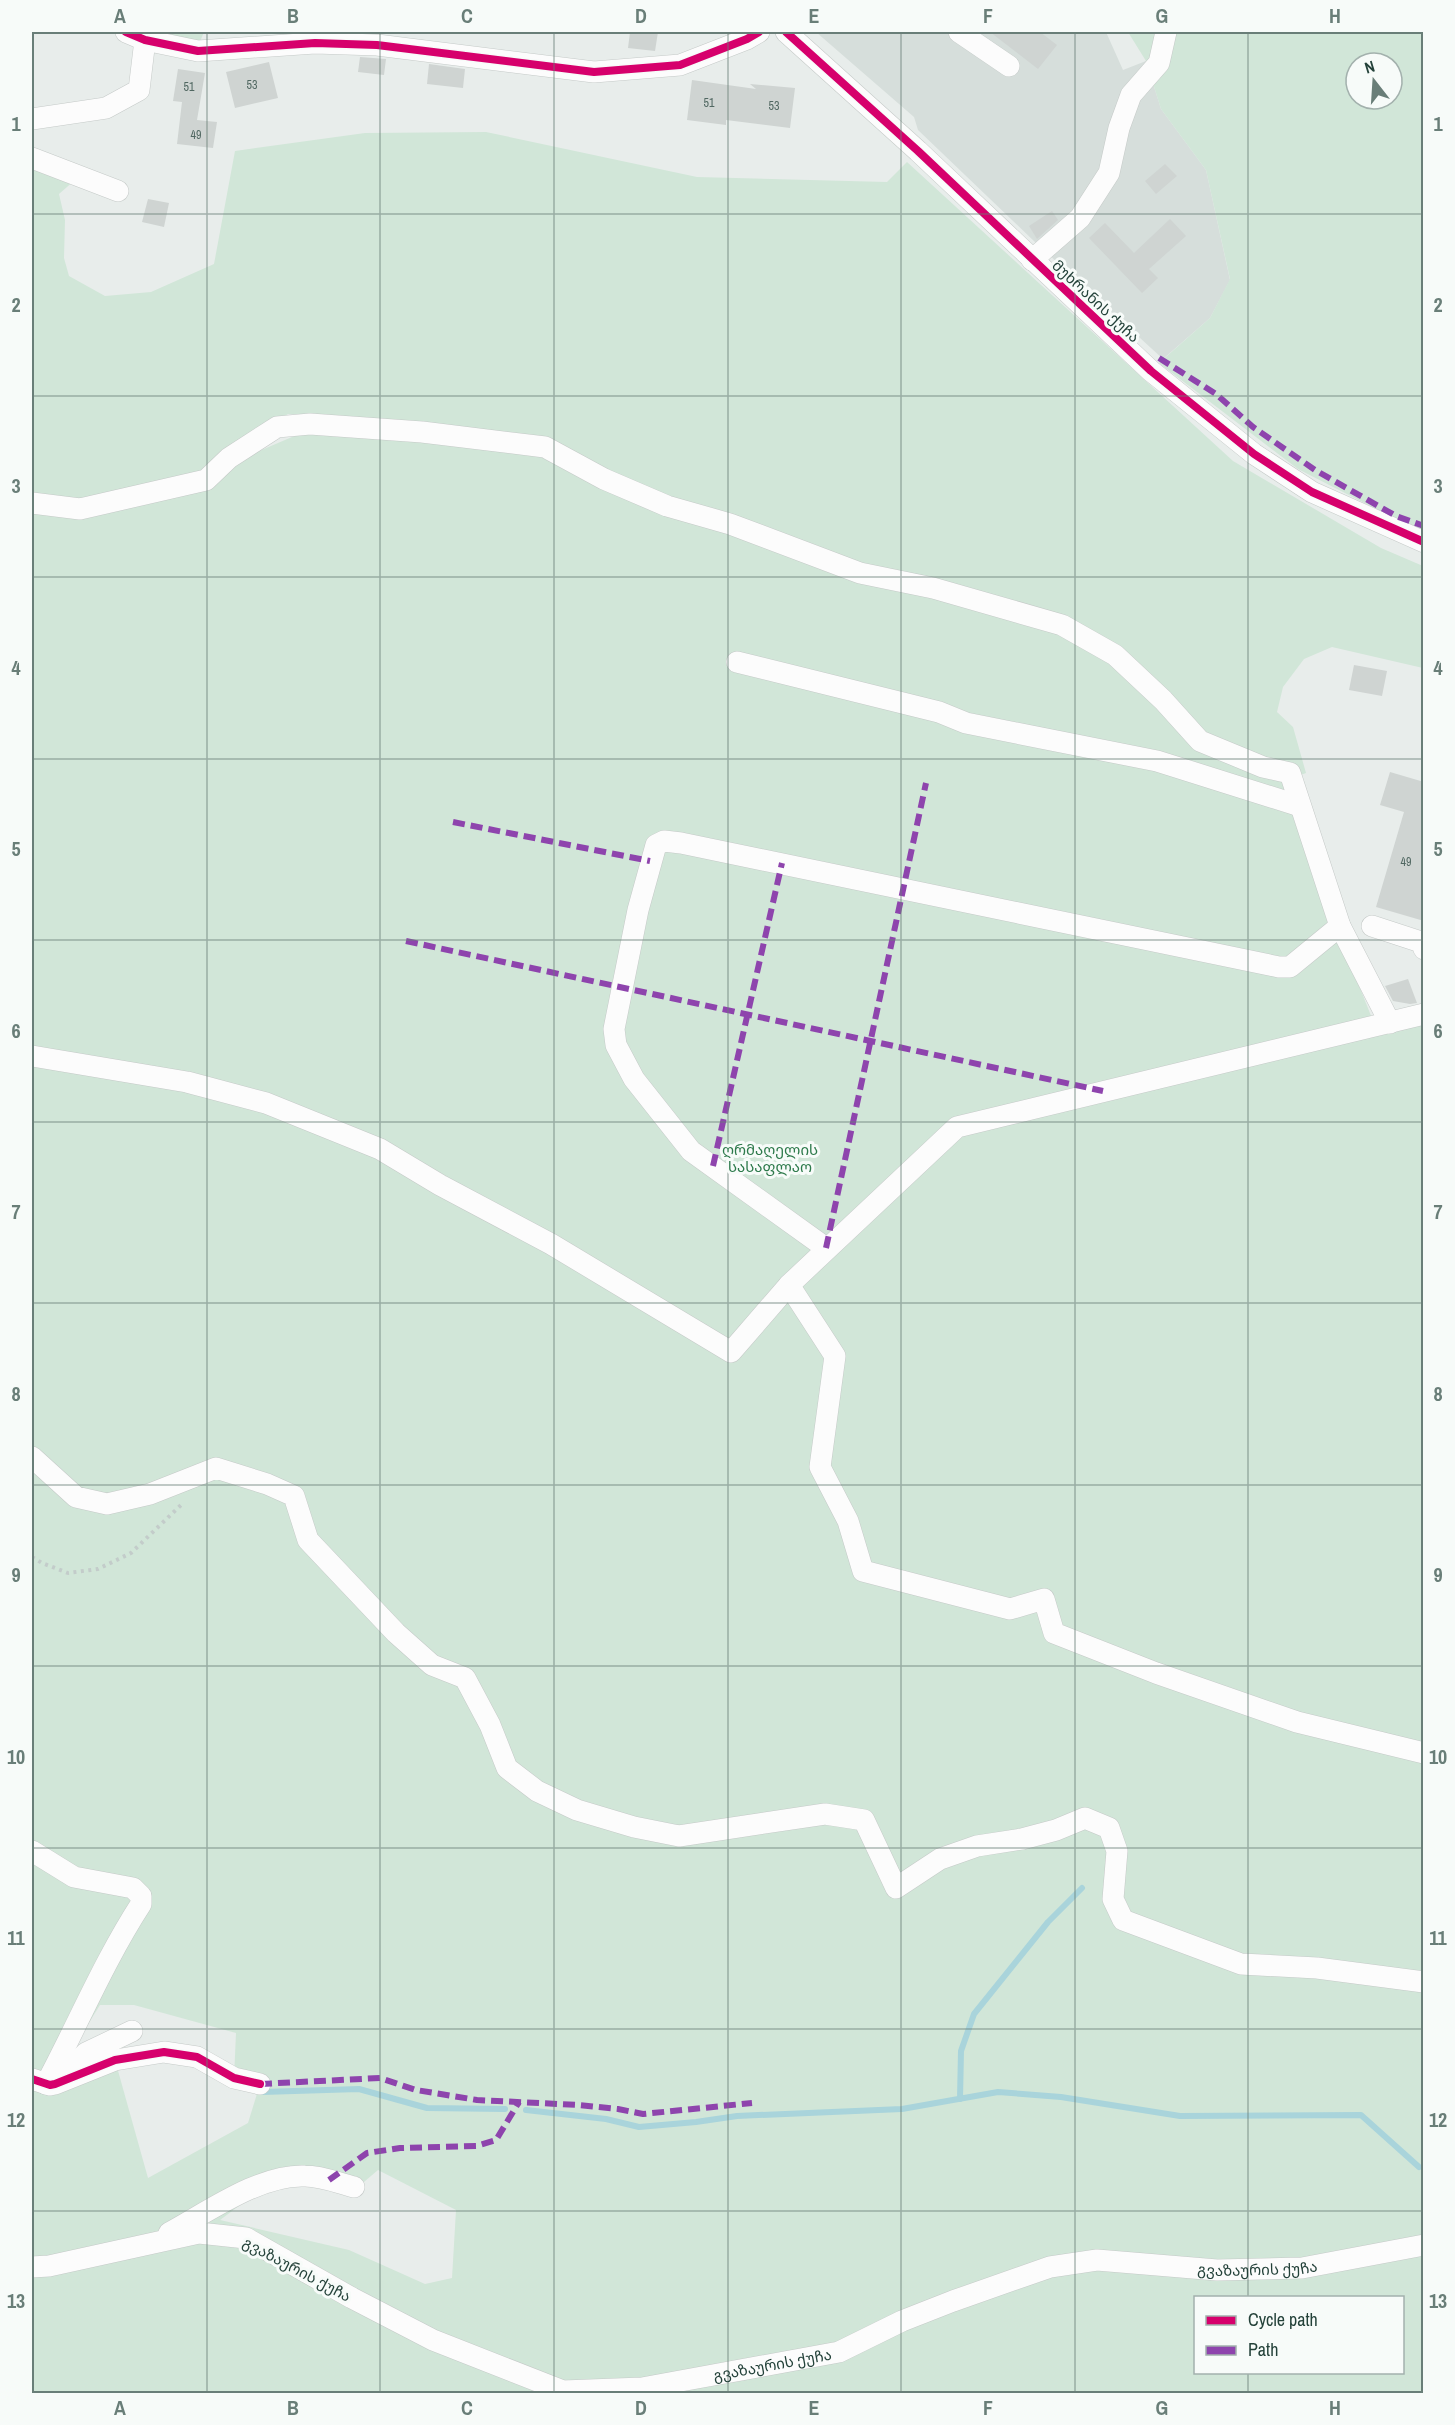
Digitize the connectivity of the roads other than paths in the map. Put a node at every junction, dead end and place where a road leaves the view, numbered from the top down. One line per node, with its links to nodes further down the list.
1 (759, 32): 5 (street)
2 (786, 32): 10 (street, მუხრანის ქუჩა)
3 (958, 32): 6 (street)
4 (1167, 32): 10 (street)
5 (136, 36): 7 (street)
6 (1009, 66)
7 (32, 119)
8 (32, 159): 9 (street)
9 (118, 191)
10 (1032, 260): 12 (street, მუხრანის ქუჩა)
11 (32, 503): 14 (street)
12 (1424, 542)
13 (736, 662): 14 (street)
14 (1300, 806): 15 (street)
15 (1340, 926): 19 (street); 21 (street)
16 (1372, 926): 17 (street)
17 (1424, 949)
18 (1424, 1014): 19 (street)
19 (1390, 1023): 21 (street)
20 (32, 1056): 22 (street)
21 (826, 1248): 22 (street)
22 (789, 1285): 24 (street)
23 (32, 1457): 26 (street)
24 (1424, 1753)
25 (32, 1851): 28 (street)
26 (1424, 1982)
27 (132, 2031): 28 (street)
28 (44, 2082): 29 (street)
29 (260, 2084)
30 (354, 2187): 32 (street)
31 (1424, 2244): 34 (street, გვაზაურის ქუჩა)
32 (145, 2246): 33 (street, გვაზაურის ქუჩა); 34 (street, გვაზაურის ქუჩა)
33 (32, 2267)
34 (564, 2392)

